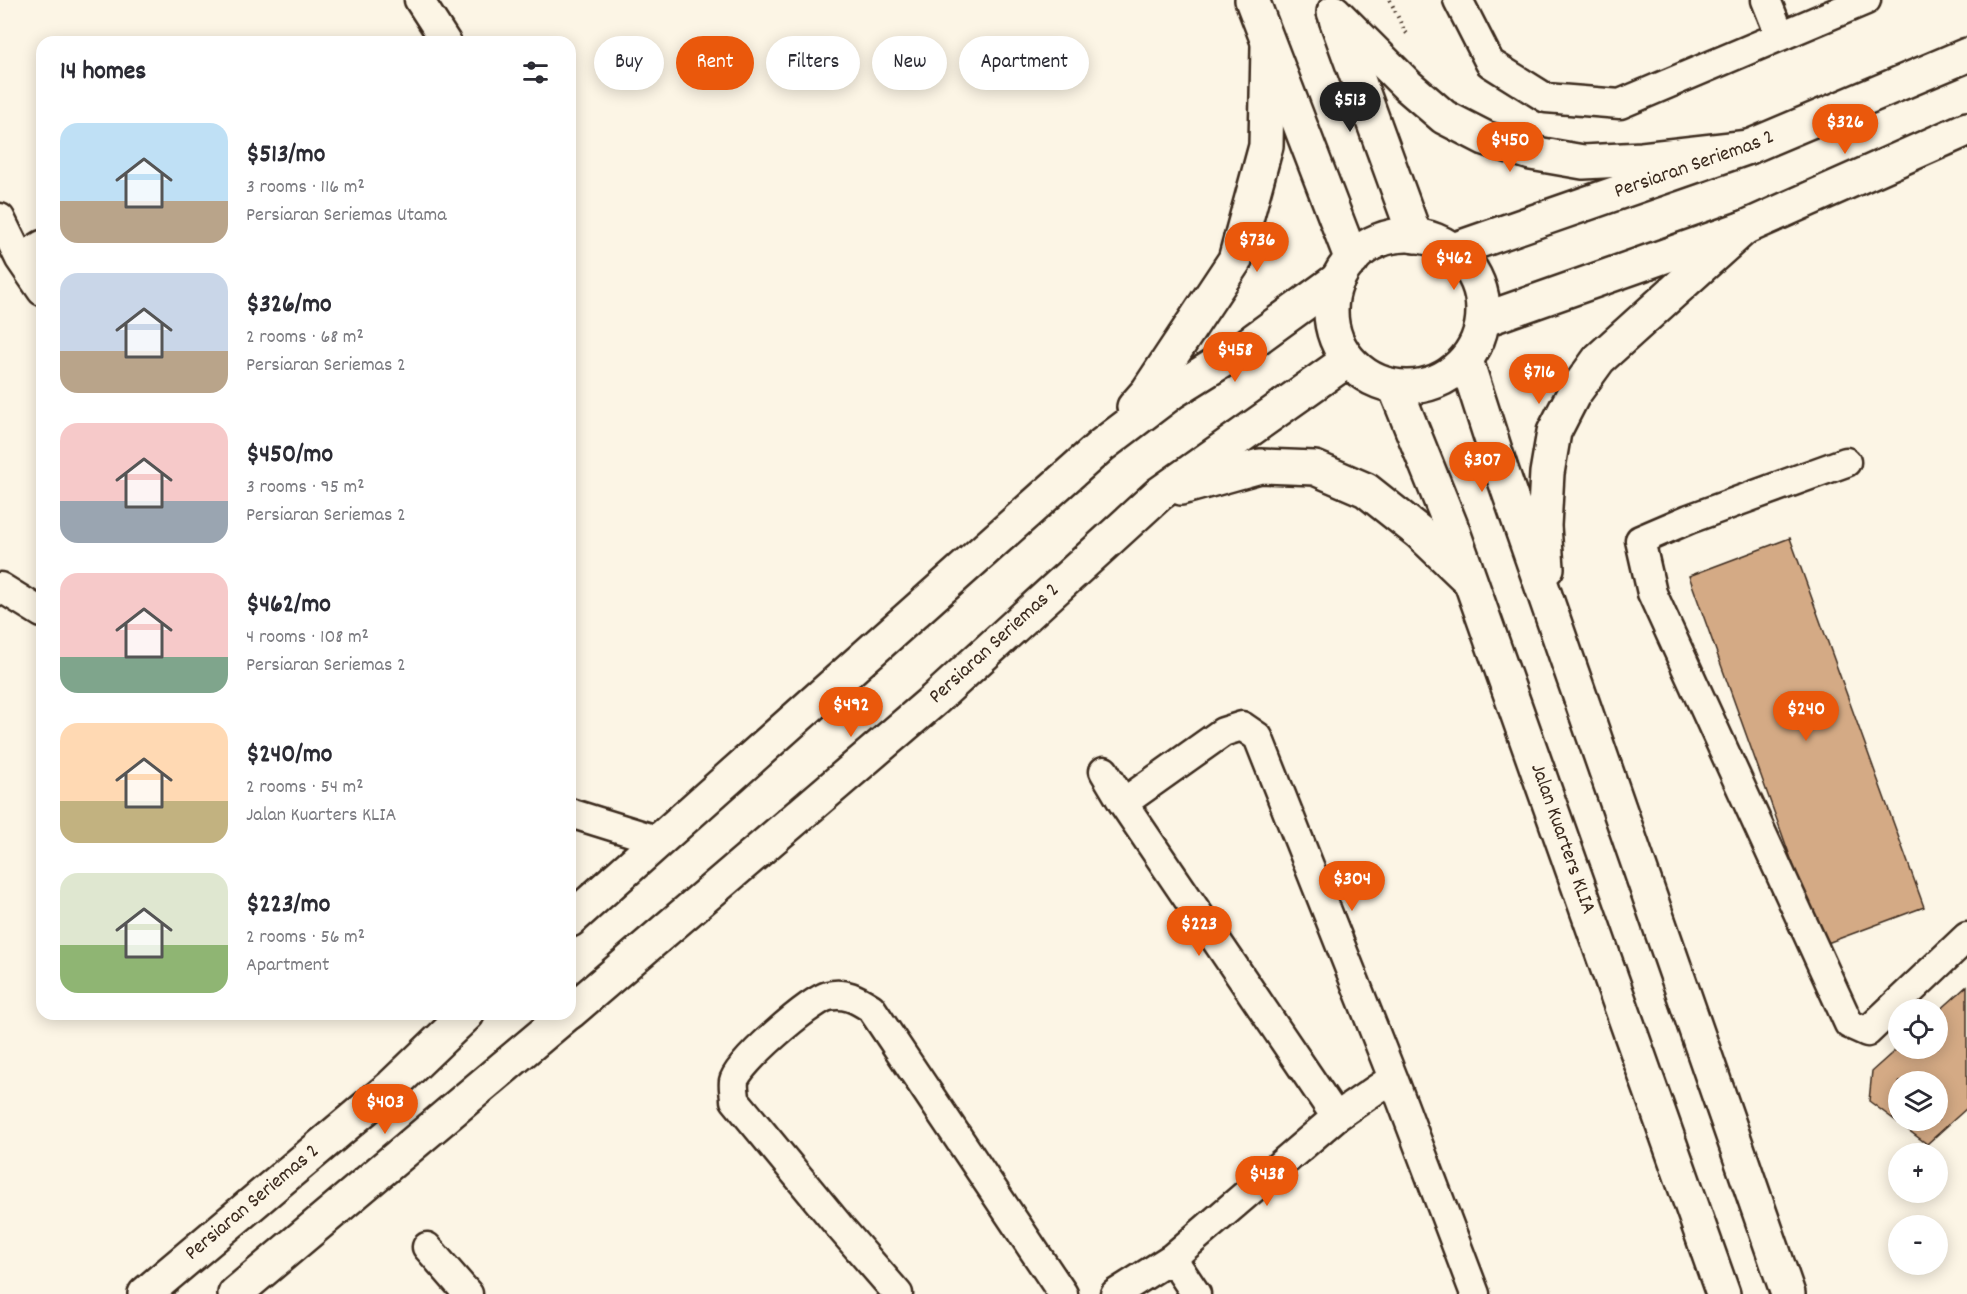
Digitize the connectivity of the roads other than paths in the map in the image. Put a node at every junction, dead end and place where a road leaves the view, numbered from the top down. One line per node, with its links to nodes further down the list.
1 (419, 0): 8 (street)
2 (1252, 0): 9 (main road)
3 (1458, 0): 7 (street)
4 (1766, 0): 7 (street)
5 (1866, 0): 7 (street)
6 (1332, 6): 12 (main road); 15 (main road)
7 (1780, 35)
8 (442, 36)
9 (1268, 46): 18 (main road); 24 (main road)
10 (1967, 55): 12 (main road, Persiaran Seriemas 2)
11 (1967, 129): 14 (main road)
12 (1749, 147): 16 (main road, Persiaran Seriemas 2)
13 (0, 218): 17 (street)
14 (1744, 228): 20 (main road); 30 (main road)
15 (1414, 236): 16 (main road); 18 (main road)
16 (1453, 250): 20 (main road)
17 (31, 252): 19 (street)
18 (1345, 269): 21 (main road); 24 (main road)
19 (36, 270)
20 (1483, 320): 22 (main road)
21 (1348, 360): 23 (main road); 26 (main road, Persiaran Seriemas 2)
22 (1466, 360): 23 (main road); 30 (main road)
23 (1395, 387): 27 (main road, Jalan Kuarters KLIA)
24 (1102, 445): 34 (main road)
25 (1846, 462): 36 (street)
26 (1159, 494): 27 (main road); 37 (main road, Persiaran Seriemas 2)
27 (1470, 581): 52 (main road, Jalan Kuarters KLIA)
28 (0, 587): 29 (street)
29 (36, 609)
30 (1550, 609): 53 (main road)
31 (1104, 771): 32 (street)
32 (1124, 803): 40 (street); 41 (street)
33 (576, 815): 34 (street)
34 (660, 841): 35 (main road)
35 (576, 915)
36 (1967, 937)
37 (576, 1007)
38 (461, 1020): 44 (main road, Persiaran Seriemas 2)
39 (561, 1020): 45 (main road, Persiaran Seriemas 2)
40 (1393, 1077): 41 (street); 51 (street)
41 (1336, 1117): 43 (street)
42 (427, 1247): 46 (street)
43 (1172, 1258): 49 (street); 50 (street)
44 (145, 1294)
45 (235, 1294)
46 (468, 1294)
47 (898, 1294): 48 (street)
48 (1064, 1294)
49 (1115, 1294)
50 (1196, 1294)
51 (1476, 1294)
52 (1723, 1294)
53 (1788, 1294)

